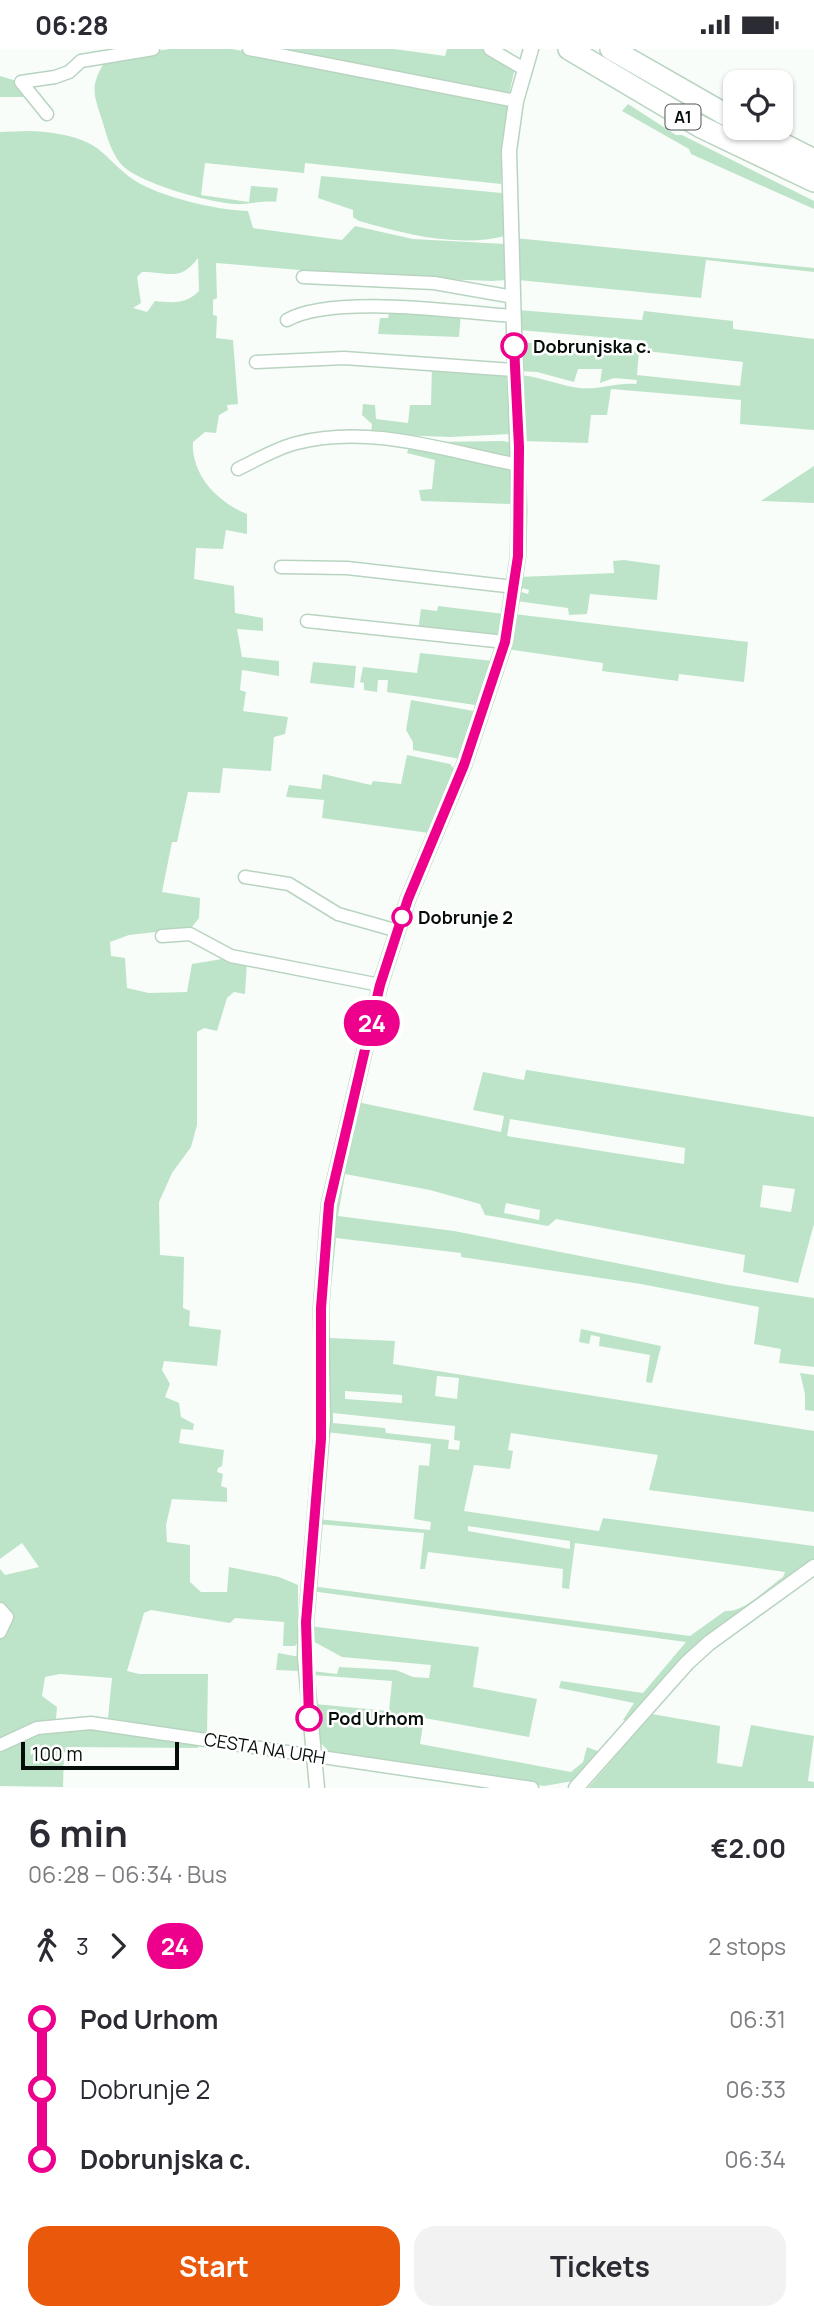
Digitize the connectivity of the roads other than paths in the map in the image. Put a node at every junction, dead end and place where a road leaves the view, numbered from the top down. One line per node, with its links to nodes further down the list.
1 (153, 49): 10 (street)
2 (249, 49): 8 (street)
3 (490, 49): 7 (street)
4 (531, 49): 7 (street)
5 (569, 49): 12 (highway, A1)
6 (611, 49): 9 (highway, A1)
7 (524, 69): 8 (street)
8 (516, 101): 14 (street)
9 (723, 113)
10 (47, 114)
11 (768, 140): 12 (highway, A1)
12 (811, 170)
13 (303, 277): 14 (street)
14 (513, 297): 15 (street)
15 (513, 316): 16 (street); 18 (street)
16 (287, 320)
17 (256, 362): 18 (street)
18 (515, 370): 19 (street)
19 (519, 465): 20 (street); 22 (street)
20 (238, 469)
21 (281, 567): 22 (street)
22 (515, 586): 24 (street)
23 (307, 621): 24 (street)
24 (505, 642): 26 (street)
25 (245, 877): 26 (street)
26 (398, 931): 28 (street)
27 (162, 936): 28 (street)
28 (380, 985): 33 (street)
29 (814, 1567): 36 (street)
30 (0, 1609): 31 (street)
31 (0, 1632)
32 (0, 1745): 33 (street, CESTA NA URH)
33 (312, 1753): 34 (street); 35 (street, CESTA NA URH)
34 (317, 1788)
35 (532, 1788)
36 (576, 1788)

